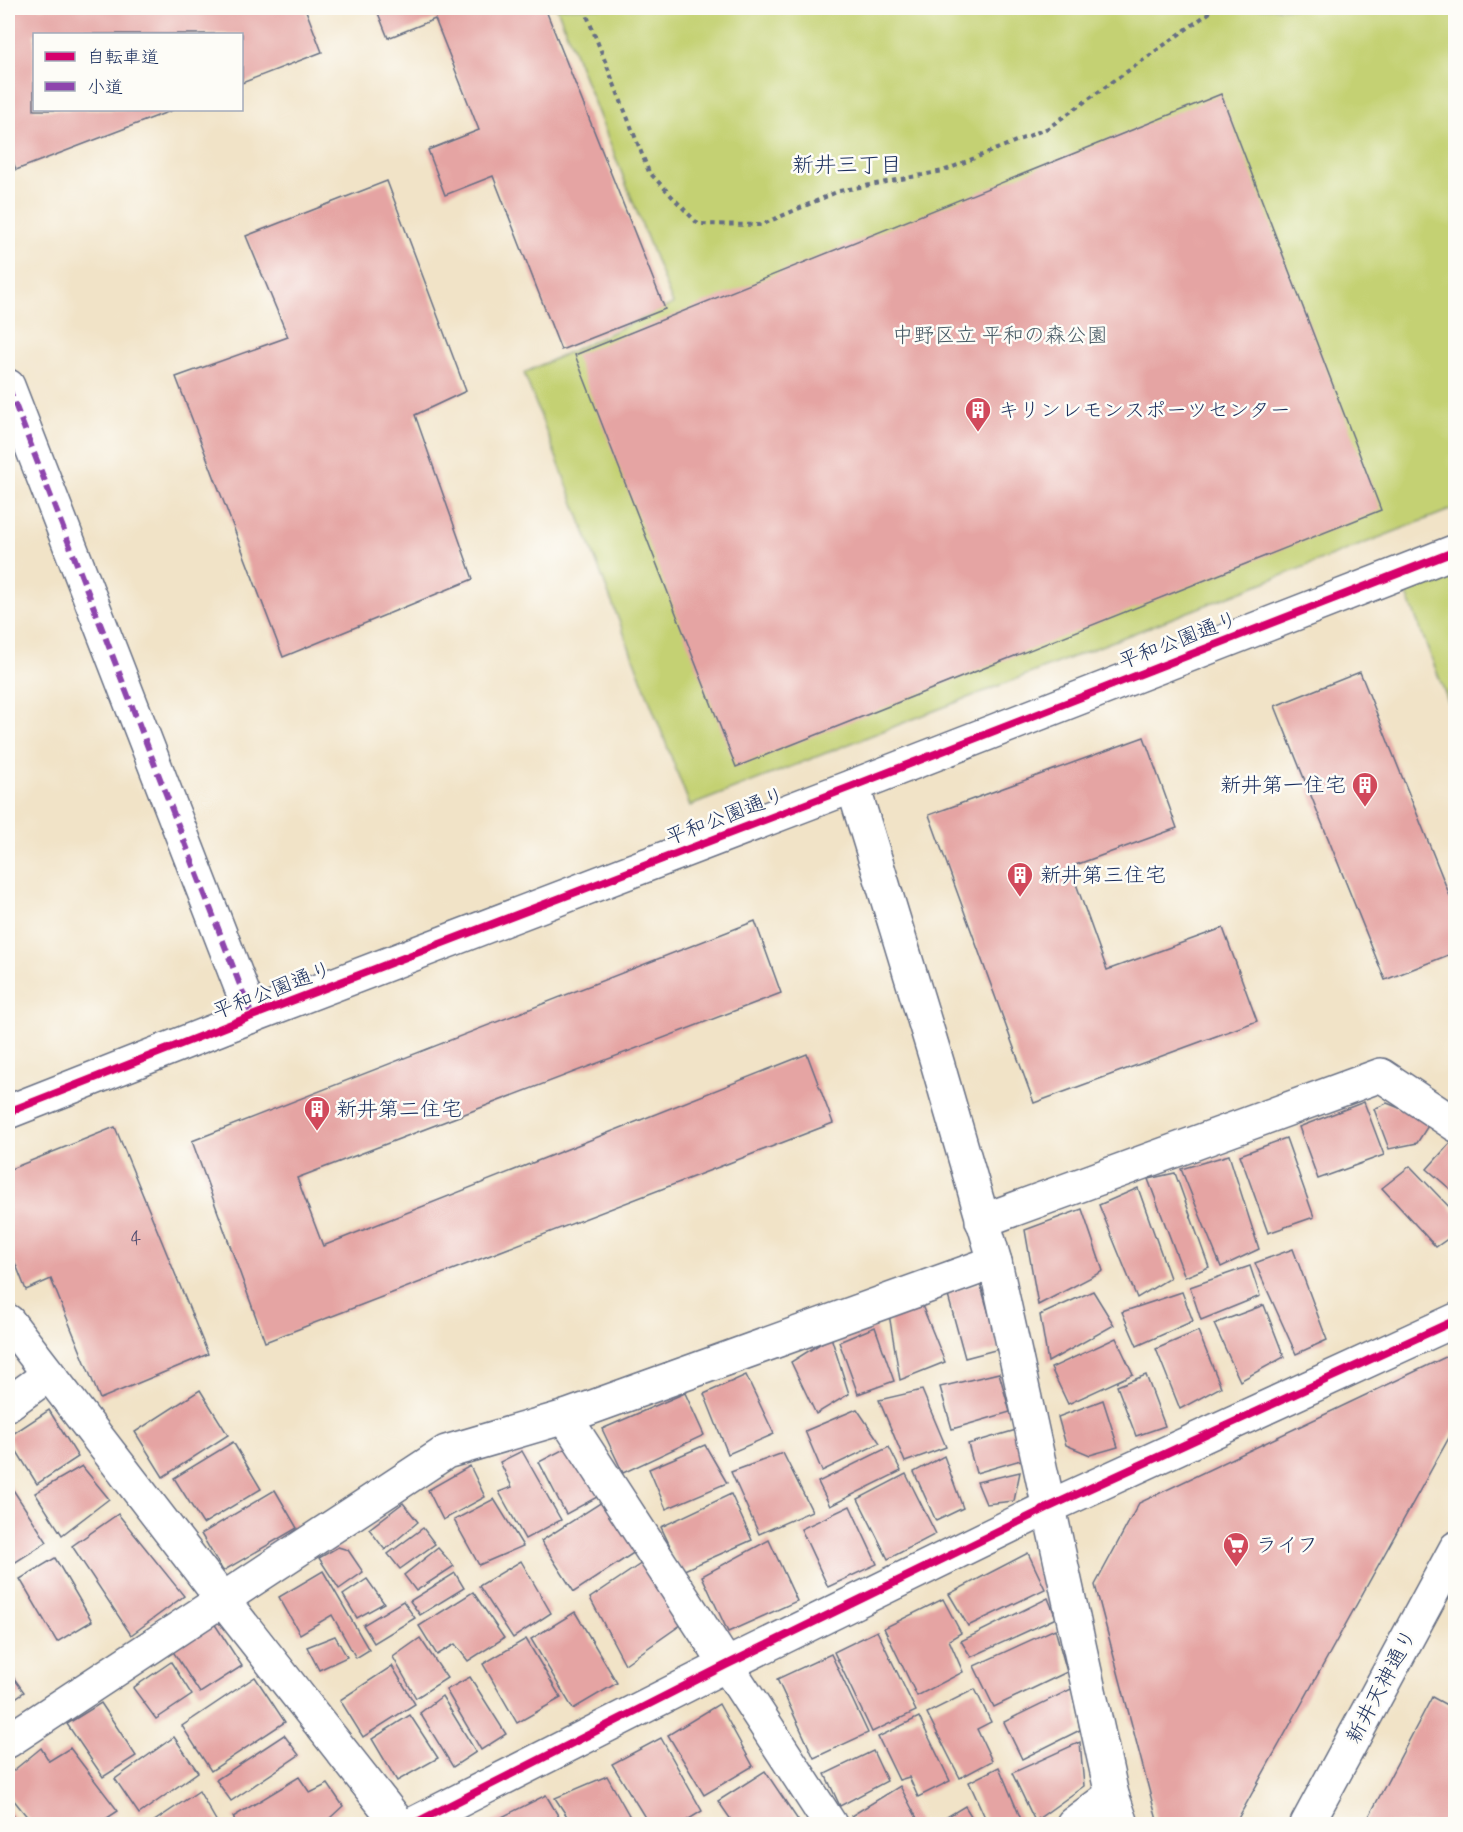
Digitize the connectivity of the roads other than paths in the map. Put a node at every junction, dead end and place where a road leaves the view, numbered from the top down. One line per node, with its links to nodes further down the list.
1 (8, 386): 4 (street)
2 (1455, 551): 3 (street, 平和公園通り)
3 (853, 786): 4 (street, 平和公園通り); 7 (street)
4 (252, 1016): 5 (street, 平和公園通り)
5 (8, 1112)
6 (1455, 1125): 7 (street)
7 (982, 1221): 8 (street)
8 (995, 1262): 13 (street); 14 (street)
9 (1455, 1320): 14 (street)
10 (8, 1321): 11 (street)
11 (48, 1375): 12 (street); 16 (street)
12 (8, 1404)
13 (565, 1418): 16 (street); 17 (street)
14 (1049, 1508): 17 (street); 19 (street)
15 (1455, 1548): 24 (street, 新井天神通り)
16 (222, 1599): 18 (street); 20 (street)
17 (726, 1665): 21 (street); 22 (street)
18 (8, 1741)
19 (1117, 1810): 23 (street)
20 (399, 1824)
21 (413, 1824)
22 (831, 1824)
23 (1073, 1824)
24 (1306, 1824)

